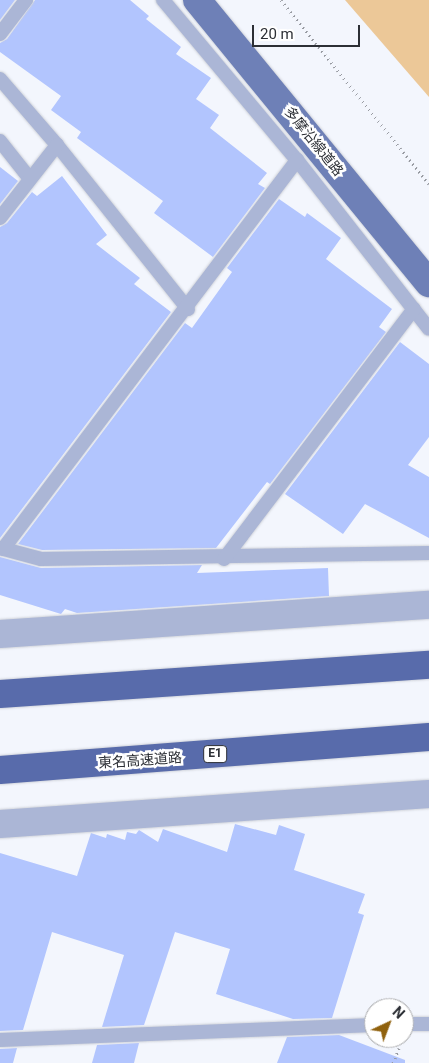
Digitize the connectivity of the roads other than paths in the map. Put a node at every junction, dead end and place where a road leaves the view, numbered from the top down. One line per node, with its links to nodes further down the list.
1 (26, 0): 4 (lane)
2 (163, 0): 8 (lane)
3 (197, 0): 11 (main road, 多摩沿線道路)
4 (0, 34)
5 (0, 79): 7 (lane)
6 (0, 142): 9 (lane)
7 (57, 145): 9 (lane); 12 (lane)
8 (297, 160): 12 (lane); 13 (lane)
9 (30, 179): 10 (lane)
10 (0, 218)
11 (429, 284)
12 (188, 309): 15 (lane)
13 (414, 309): 14 (lane); 17 (lane)
14 (429, 329)
15 (2, 549): 17 (lane)
16 (429, 552): 17 (lane)
17 (224, 559)
18 (429, 605): 19 (street)
19 (0, 634)
20 (429, 665): 21 (highway)
21 (0, 694)
22 (429, 738): 23 (highway, 東名高速道路 / E1)
23 (0, 770)
24 (429, 794): 25 (street)
25 (0, 824)
26 (414, 1024): 27 (lane)
27 (429, 1024)
28 (364, 1025): 29 (lane)
29 (0, 1040)

